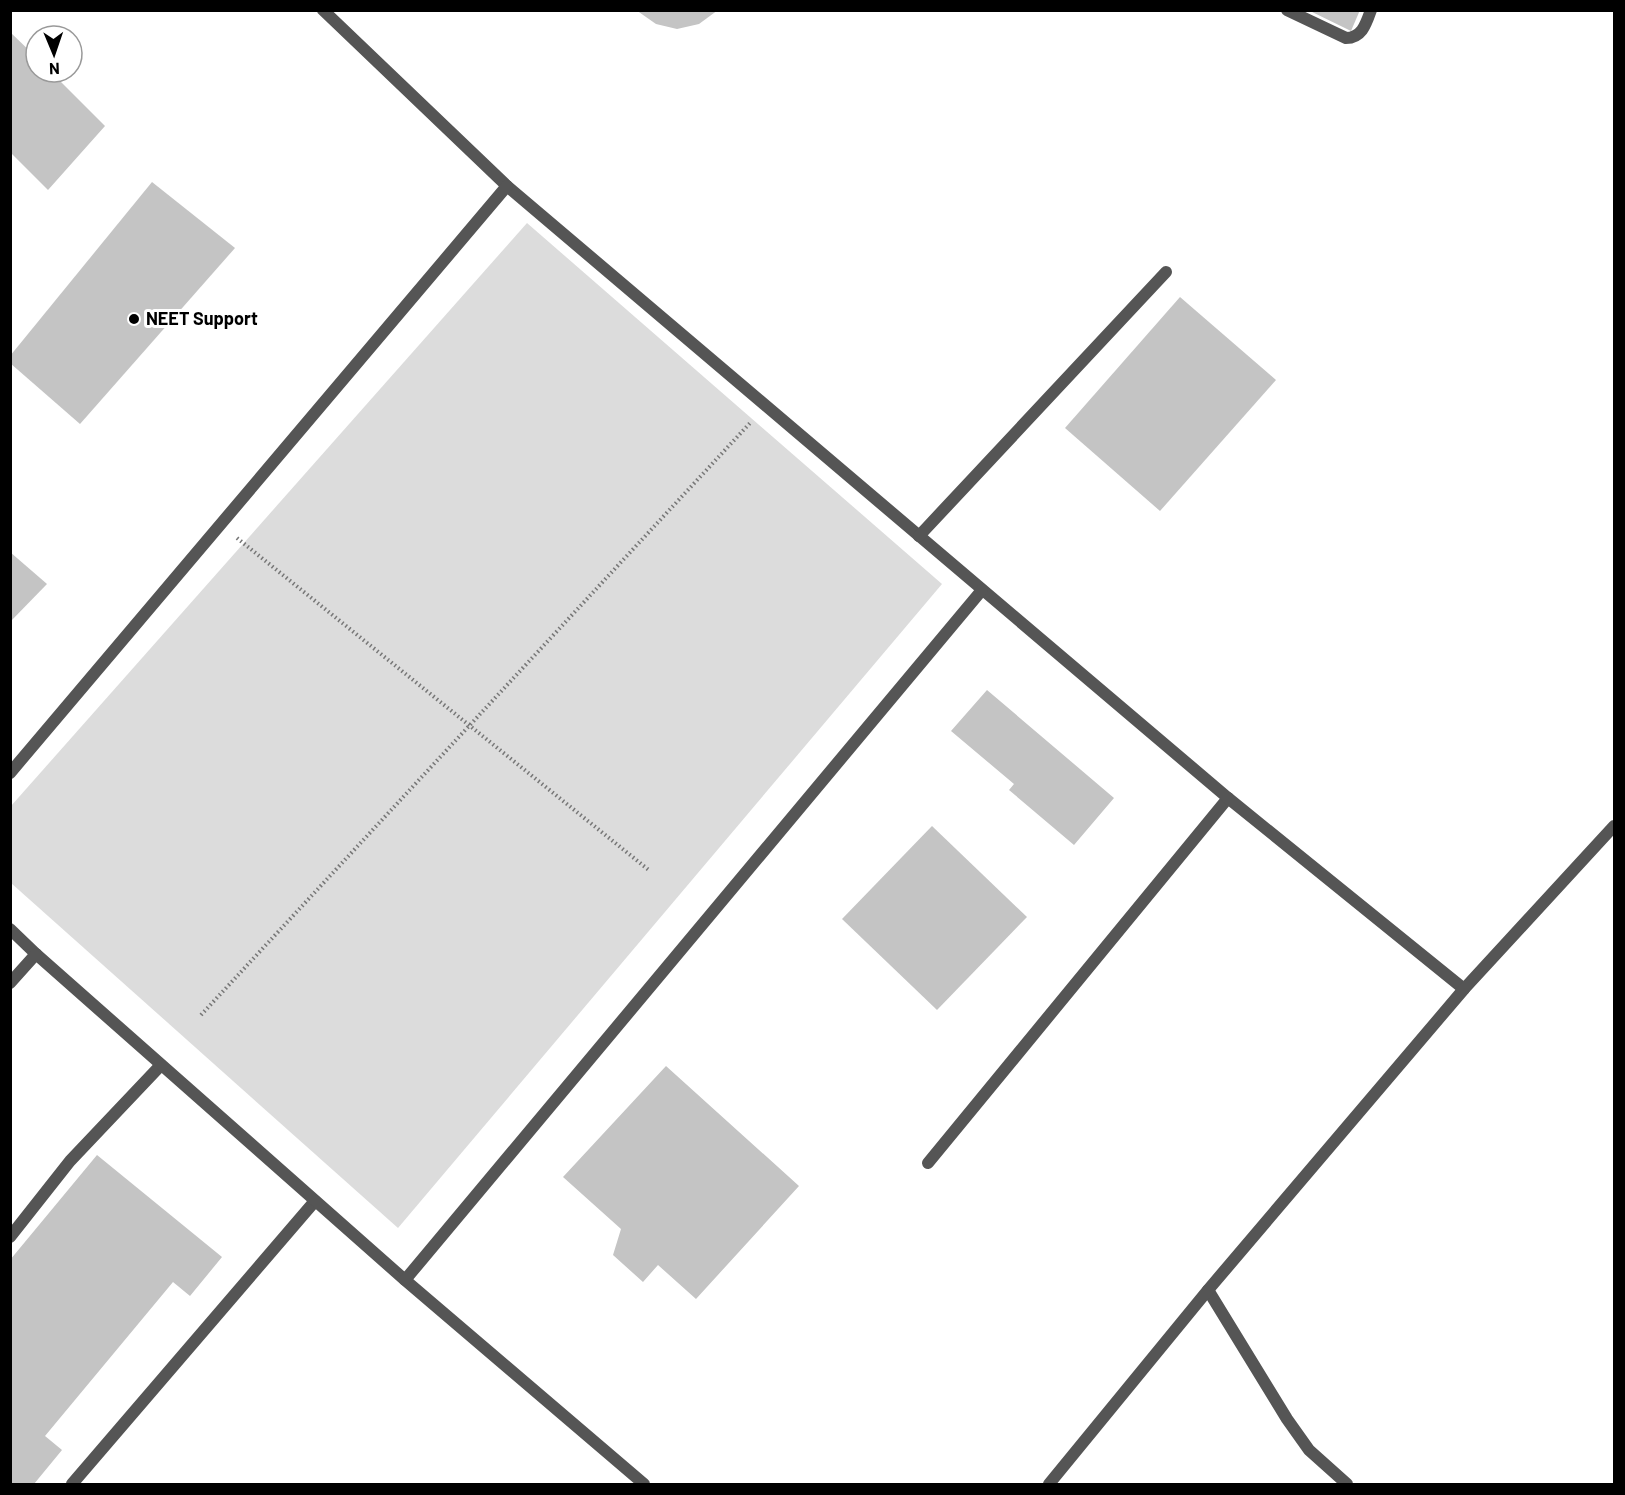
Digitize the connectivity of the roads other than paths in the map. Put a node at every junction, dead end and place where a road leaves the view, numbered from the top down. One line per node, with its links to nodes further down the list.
1 (323, 10): 4 (street)
2 (1287, 10): 3 (street)
3 (1371, 10)
4 (507, 186): 6 (street); 8 (street)
5 (1166, 273): 6 (street)
6 (919, 536): 7 (street)
7 (982, 590): 9 (street); 19 (street)
8 (10, 773)
9 (1228, 798): 14 (street); 16 (street)
10 (1614, 826): 14 (street)
11 (10, 928): 12 (street)
12 (36, 954): 13 (street); 15 (street)
13 (10, 983)
14 (1464, 989): 20 (street)
15 (161, 1065): 17 (street); 18 (street)
16 (928, 1163)
17 (315, 1201): 19 (street); 21 (street)
18 (10, 1237)
19 (405, 1280): 22 (street)
20 (1208, 1290): 23 (street); 24 (street)
21 (72, 1485)
22 (644, 1485)
23 (1049, 1485)
24 (1347, 1485)

